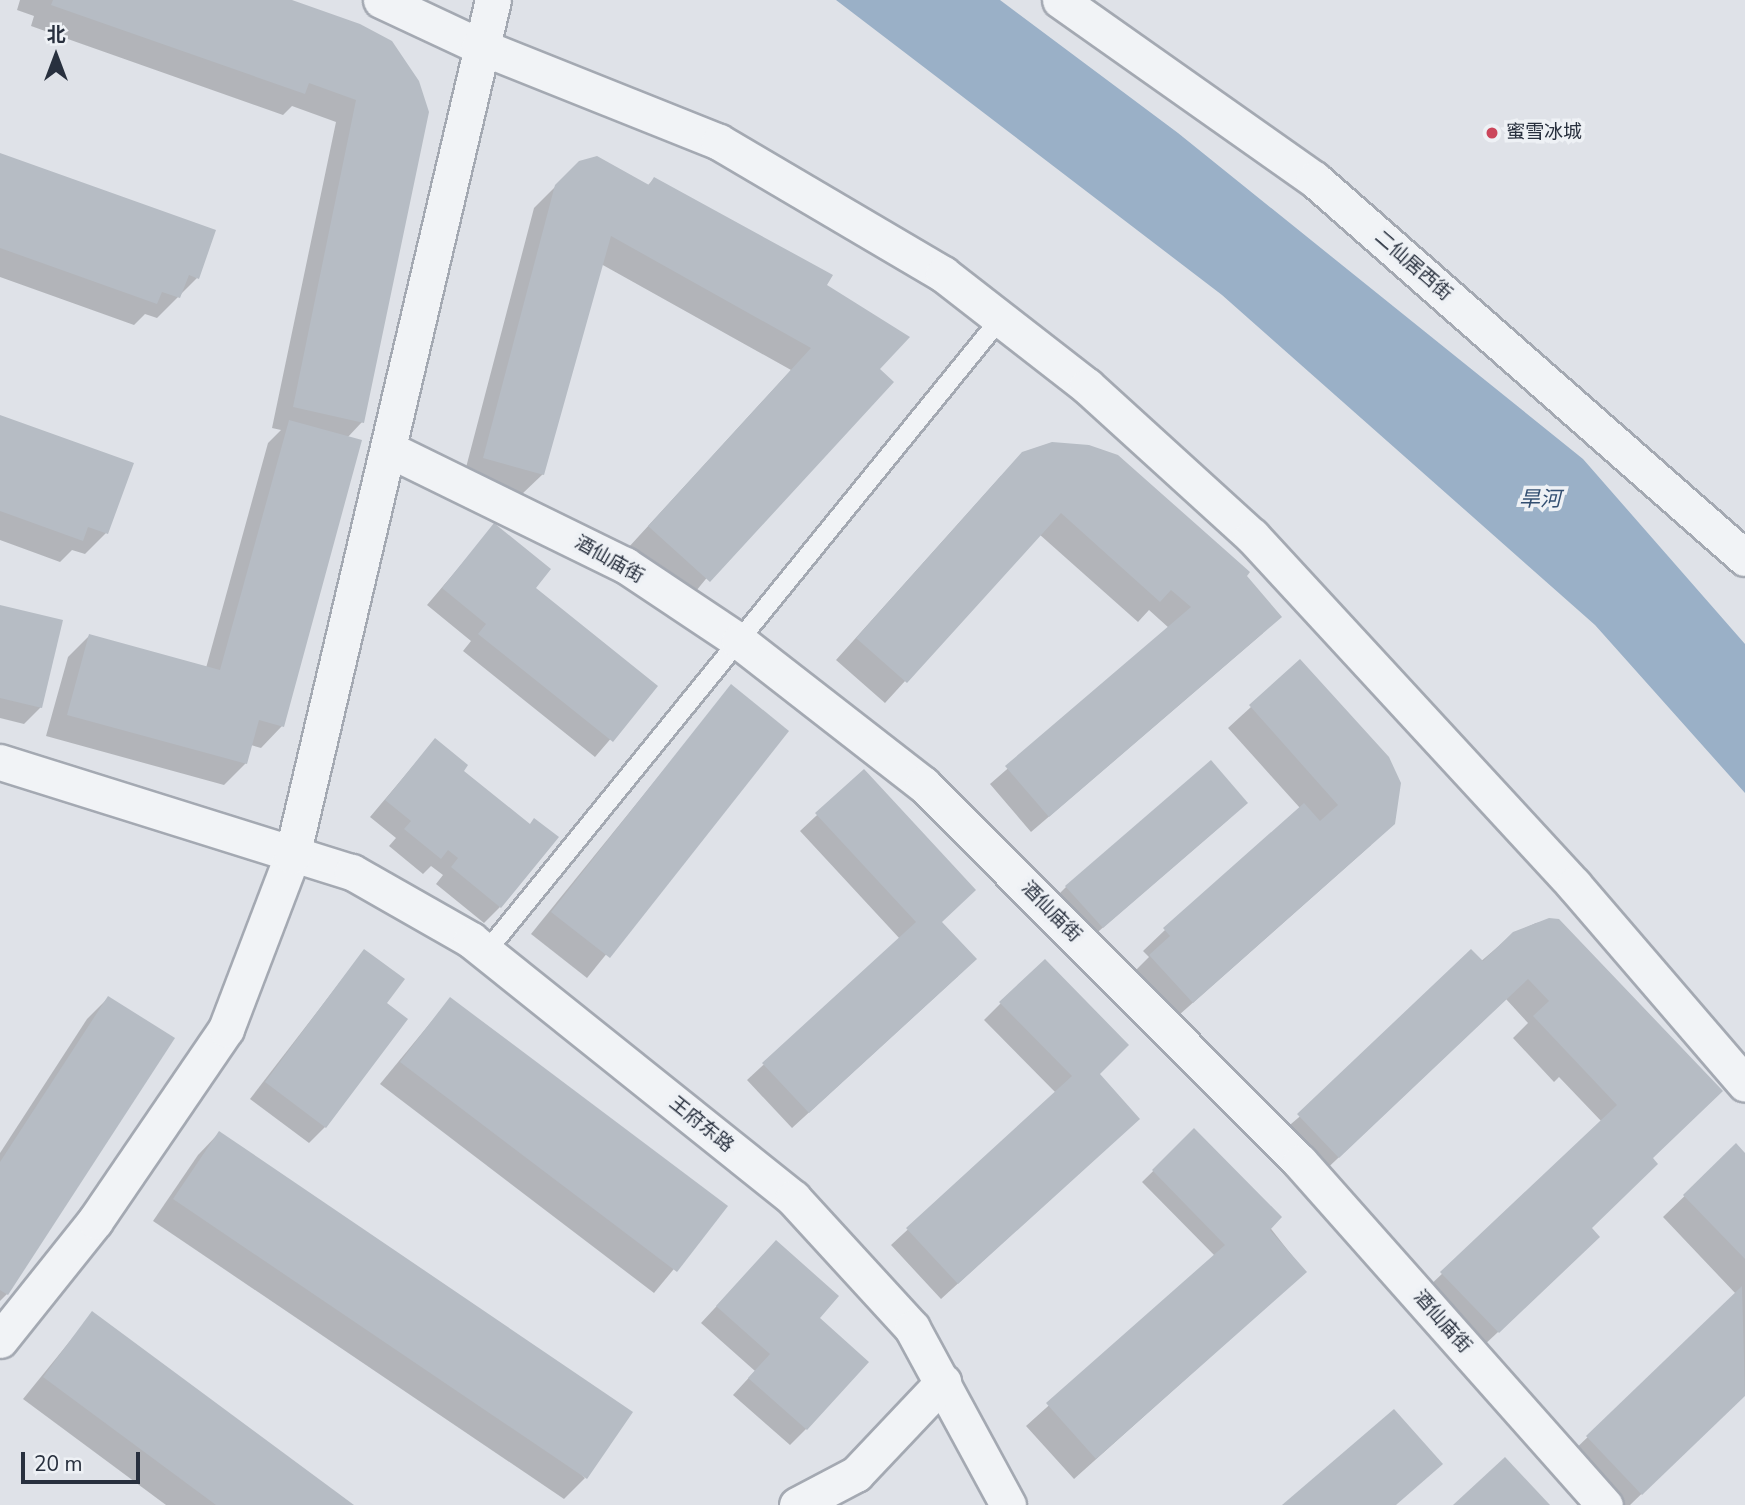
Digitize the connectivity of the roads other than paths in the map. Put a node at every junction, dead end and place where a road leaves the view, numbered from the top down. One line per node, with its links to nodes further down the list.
1 (381, 0): 4 (street)
2 (493, 0): 4 (street)
3 (1060, 0): 7 (street, 二仙居西街)
4 (479, 46): 5 (street); 6 (street)
5 (1000, 319): 8 (lane); 12 (street)
6 (390, 450): 8 (street, 酒仙庙街); 10 (street)
7 (1745, 558)
8 (739, 641): 11 (lane); 17 (street, 酒仙庙街)
9 (0, 762): 10 (street, 王府东路)
10 (292, 856): 11 (street, 王府东路); 13 (street)
11 (486, 952): 14 (street, 王府东路)
12 (1745, 1084)
13 (0, 1340)
14 (943, 1382): 15 (street, 王府东路); 16 (street)
15 (1009, 1500)
16 (797, 1505)
17 (1605, 1505)

